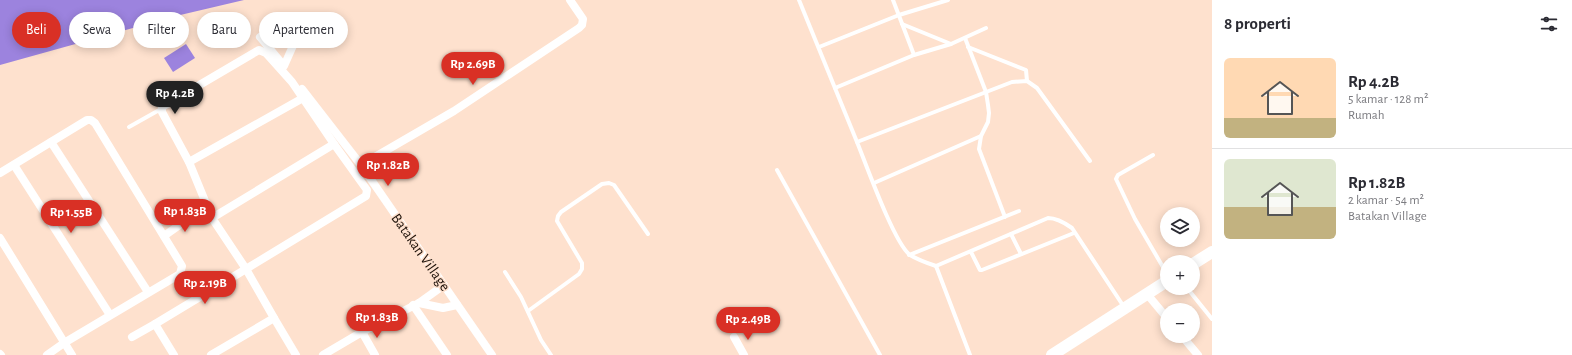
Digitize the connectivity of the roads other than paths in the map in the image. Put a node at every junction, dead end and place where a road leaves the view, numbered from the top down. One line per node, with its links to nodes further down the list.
1 (570, 0): 30 (street)
2 (799, 0): 10 (lane)
3 (893, 0): 5 (lane)
4 (945, 0): 5 (lane)
5 (899, 16): 6 (lane); 10 (lane)
6 (902, 24): 9 (lane); 14 (lane)
7 (986, 28): 8 (lane)
8 (965, 38): 9 (lane); 11 (lane)
9 (951, 44): 14 (lane)
10 (819, 47): 17 (lane)
11 (968, 47): 16 (lane); 18 (lane)
12 (271, 48): 15 (street, Batakan Village)
13 (292, 48): 15 (street)
14 (914, 55): 17 (lane)
15 (286, 64): 30 (street, Batakan Village)
16 (1028, 81): 18 (lane); 27 (lane)
17 (835, 88): 24 (lane)
18 (986, 92): 22 (lane); 24 (lane)
19 (303, 98): 20 (street); 25 (street); 28 (street)
20 (161, 109): 21 (lane); 28 (street)
21 (130, 127)
22 (981, 136): 33 (lane); 36 (lane)
23 (51, 142): 29 (street); 41 (street); 54 (street)
24 (857, 142): 33 (lane)
25 (334, 144): 37 (street); 50 (street)
26 (1153, 156): 48 (lane)
27 (1090, 161)
28 (189, 162): 37 (street)
29 (14, 165): 32 (street); 62 (street)
30 (361, 165): 52 (street, Batakan Village)
31 (777, 170): 82 (lane)
32 (0, 173)
33 (874, 183): 45 (lane)
34 (1018, 211): 36 (lane)
35 (195, 214): 41 (street)
36 (1004, 217): 45 (lane)
37 (212, 218): 50 (street)
38 (1074, 233): 40 (lane); 44 (lane); 59 (lane)
39 (648, 234): 61 (lane)
40 (1011, 234): 43 (lane); 44 (lane)
41 (164, 236): 54 (street)
42 (0, 238): 69 (street)
43 (971, 252): 44 (lane); 49 (lane)
44 (1021, 254)
45 (909, 255): 49 (lane)
46 (1210, 256): 47 (main road)
47 (1200, 261)
48 (1160, 262)
49 (936, 266): 83 (lane)
50 (246, 269): 63 (street); 65 (street)
51 (505, 272): 61 (lane)
52 (444, 285): 57 (street); 58 (street, Batakan Village)
53 (1160, 286): 55 (main road)
54 (148, 292): 62 (street)
55 (1147, 294): 59 (main road); 60 (street)
56 (1193, 295): 64 (lane)
57 (416, 304): 58 (street); 66 (street); 78 (street)
58 (457, 305): 79 (street, Batakan Village)
59 (1124, 308): 84 (main road)
60 (1160, 310)
61 (528, 311): 80 (lane)
62 (110, 315): 69 (street)
63 (274, 318): 74 (street); 75 (street)
64 (1212, 319)
65 (155, 324): 67 (street); 73 (street)
66 (362, 332): 76 (street); 77 (street)
67 (132, 337)
68 (734, 338): 81 (street)
69 (64, 343): 71 (street); 72 (street)
70 (1188, 343): 85 (street)
71 (47, 355)
72 (72, 355)
73 (174, 355)
74 (211, 355)
75 (296, 355)
76 (323, 355)
77 (375, 355)
78 (447, 355)
79 (492, 355)
80 (551, 355)
81 (744, 355)
82 (880, 355)
83 (970, 355)
84 (1052, 355)
85 (1198, 355)

